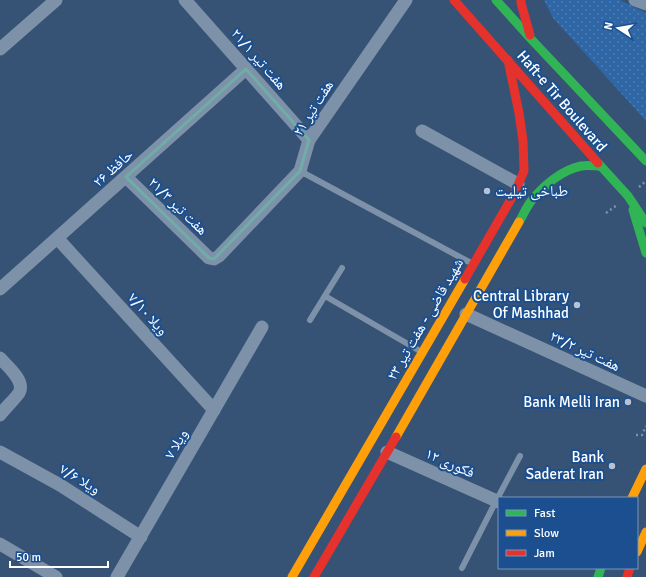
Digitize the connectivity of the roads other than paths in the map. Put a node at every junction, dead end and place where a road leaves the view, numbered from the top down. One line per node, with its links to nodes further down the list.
1 (56, 0): 10 (street)
2 (185, 0): 12 (street, هفت تیر ۲۱/۱)
3 (406, 0): 14 (street, هفت تیر ۲۱)
4 (454, 0): 11 (street, Haft-e Tir Boulevard)
5 (496, 0): 9 (street, Haft-e Tir Boulevard)
6 (521, 0): 9 (street)
7 (635, 0): 8 (street)
8 (646, 4)
9 (532, 40): 15 (street, Haft-e Tir Boulevard)
10 (0, 49)
11 (508, 60): 16 (street, Haft-e Tir Boulevard); 19 (street, شهید قاضی - هفت تیر ۲۳)
12 (246, 69): 14 (street, هفت تیر ۲۱/۱); 18 (street, حافظ ۲۶)
13 (422, 131): 19 (street)
14 (309, 140): 17 (street, هفت تیر ۲۱)
15 (646, 161)
16 (600, 166): 20 (street, Haft-e Tir Boulevard); 29 (street)
17 (300, 171): 24 (street, هفت تیر ۲۱); 25 (lane)
18 (126, 178): 22 (street, حافظ ۲۶); 24 (street, هفت تیر ۲۱/۳)
19 (518, 184): 25 (street, شهید قاضی - هفت تیر ۲۳)
20 (628, 196): 21 (street, Haft-e Tir Boulevard); 23 (street)
21 (646, 223)
22 (58, 238): 27 (street, حافظ ۲۶); 35 (street, ویلا ۷/۱۰)
23 (646, 253)
24 (209, 258)
25 (473, 265): 32 (street, شهید قاضی - هفت تیر ۲۳)
26 (342, 268): 28 (lane)
27 (0, 289)
28 (325, 296): 30 (lane); 32 (lane)
29 (466, 314): 34 (street, هفت تیر ۲۳/۲); 38 (street)
30 (310, 320)
31 (262, 327): 35 (street, ویلا ۷)
32 (422, 352): 51 (street, شهید قاضی - هفت تیر ۲۳)
33 (0, 358): 36 (street)
34 (646, 396)
35 (214, 410): 45 (street, ویلا ۷)
36 (0, 415)
37 (0, 452): 45 (street, ویلا ۷/۶)
38 (387, 452): 43 (street, فکوری ۱۲); 52 (street)
39 (520, 456): 41 (lane)
40 (646, 469): 42 (street)
41 (500, 497)
42 (632, 497)
43 (498, 502): 48 (lane)
44 (646, 532): 47 (street)
45 (141, 537): 50 (street, ویلا ۷)
46 (0, 544): 49 (street)
47 (638, 550)
48 (462, 568)
49 (56, 577)
50 (117, 577)
51 (292, 577)
52 (314, 577)

